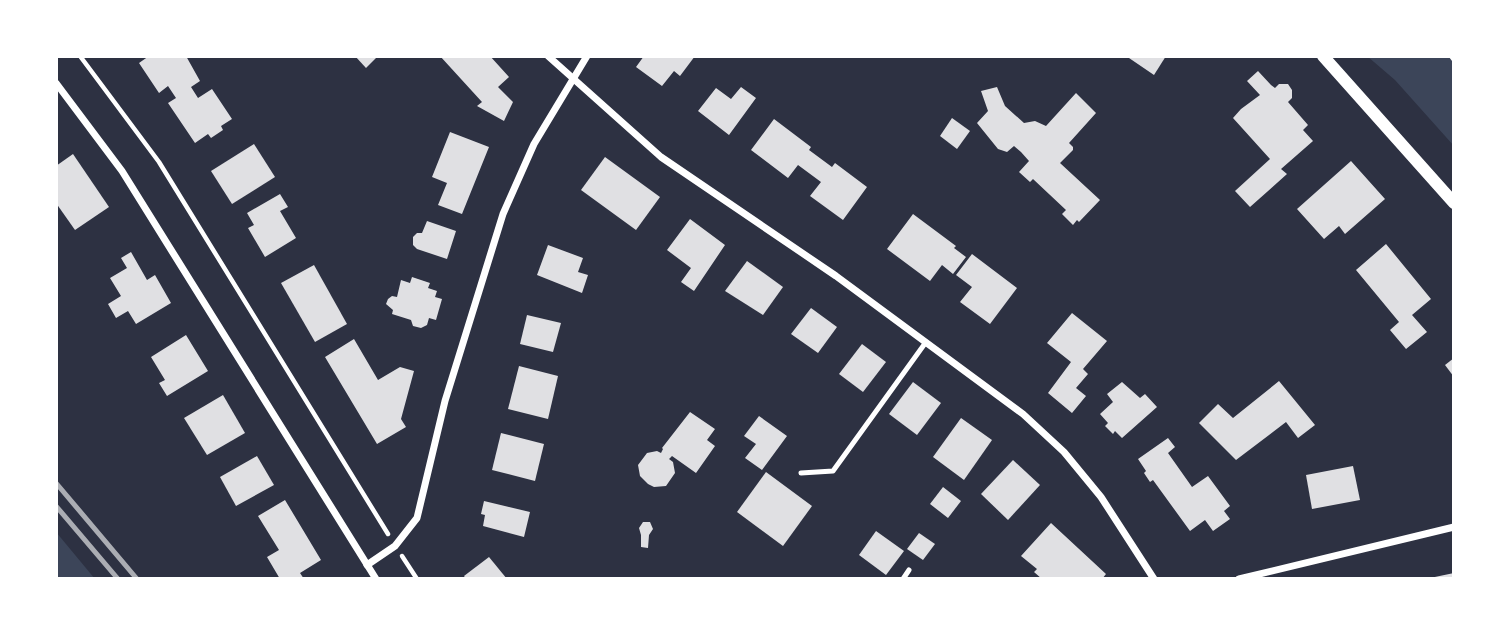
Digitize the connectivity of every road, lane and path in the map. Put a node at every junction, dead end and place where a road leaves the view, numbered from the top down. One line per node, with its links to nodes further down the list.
1 (80, 56): 11 (path)
2 (548, 56): 5 (street)
3 (587, 56): 5 (street)
4 (1323, 56): 7 (street)
5 (571, 79): 8 (street); 11 (street)
6 (56, 83): 12 (street)
7 (1454, 203)
8 (926, 342): 9 (lane); 17 (street)
9 (801, 473)
10 (1454, 527): 18 (street)
11 (395, 546): 12 (street); 15 (path)
12 (367, 565): 14 (street)
13 (909, 570): 16 (lane)
14 (376, 579)
15 (417, 579)
16 (903, 579)
17 (1154, 579)
18 (1239, 579)

